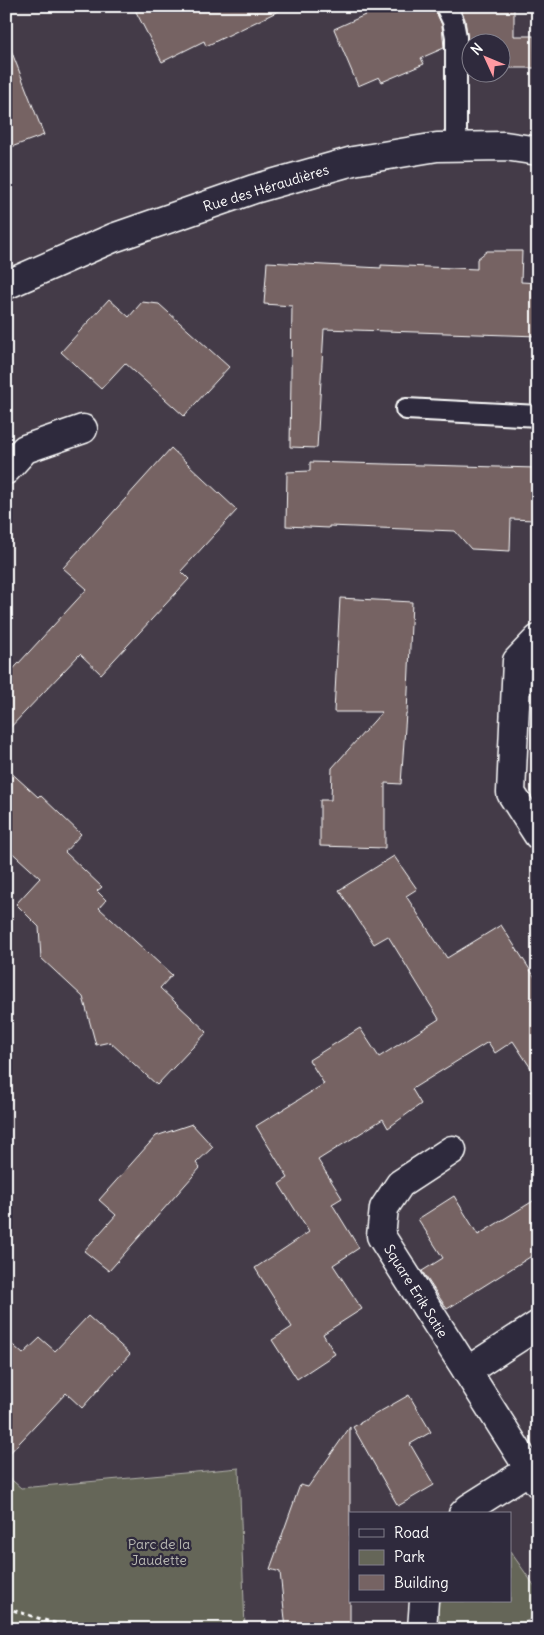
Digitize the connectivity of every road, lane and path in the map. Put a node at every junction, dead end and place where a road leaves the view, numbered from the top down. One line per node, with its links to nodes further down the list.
1 (446, 6): 2 (lane)
2 (456, 146): 3 (street, Rue des Héraudières); 4 (street, Rue des Héraudières)
3 (538, 151)
4 (6, 285)
5 (406, 410): 6 (lane)
6 (538, 416)
7 (83, 429): 8 (street)
8 (6, 470)
9 (538, 639): 10 (street)
10 (538, 835)
11 (452, 1150): 13 (street, Square Erik Satie)
12 (538, 1325): 13 (street)
13 (467, 1371): 14 (street, Square Erik Satie)
14 (534, 1477): 15 (street)
15 (465, 1512)
16 (424, 1602): 20 (street)
17 (6, 1608): 19 (path)
18 (538, 1621): 21 (path)
19 (73, 1629)
20 (422, 1629)
21 (526, 1629)

